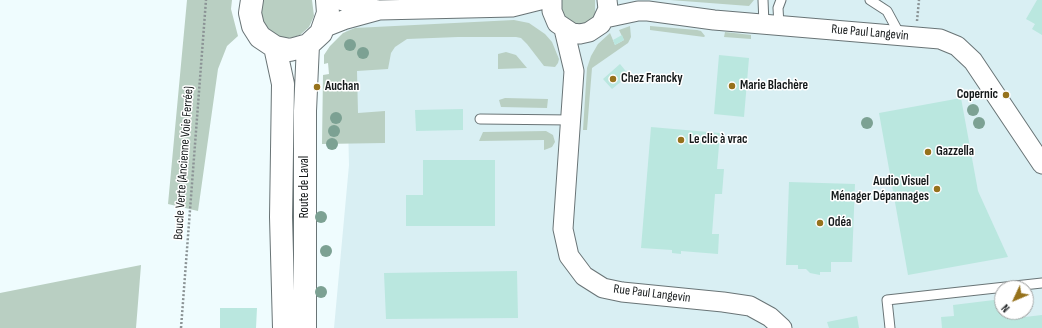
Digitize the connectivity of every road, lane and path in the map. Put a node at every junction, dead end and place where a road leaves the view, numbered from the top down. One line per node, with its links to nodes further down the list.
1 (206, 0): 30 (path, Boucle Verte (Ancienne Voie Ferrée))
2 (252, 0): 24 (main road)
3 (327, 0): 20 (main road)
4 (340, 0): 15 (street)
5 (540, 0): 13 (street)
6 (552, 0): 19 (street, Rue Paul Langevin)
7 (619, 0): 16 (street, Rue Paul Langevin)
8 (762, 0): 18 (lane)
9 (781, 0): 18 (lane)
10 (870, 0): 22 (lane)
11 (919, 0): 17 (path)
12 (403, 5): 13 (street); 15 (street)
13 (512, 7): 19 (street)
14 (606, 9): 16 (street, Rue Paul Langevin); 21 (street)
15 (379, 10): 20 (street)
16 (638, 11): 18 (street, Rue Paul Langevin)
17 (917, 23)
18 (772, 25): 22 (street, Rue Paul Langevin)
19 (560, 26): 21 (street); 25 (street, Rue Paul Langevin)
20 (323, 28): 23 (main road)
21 (589, 32): 25 (street, Rue Paul Langevin)
22 (901, 36): 28 (street, Rue Paul Langevin)
23 (308, 45): 24 (main road); 32 (main road, Route de Laval)
24 (275, 47): 31 (main road, Route de Laval)
25 (574, 71): 27 (street, Rue Paul Langevin)
26 (480, 119): 27 (lane)
27 (571, 120): 33 (street, Rue Paul Langevin)
28 (1042, 164)
29 (1042, 283): 34 (lane)
30 (181, 328)
31 (284, 328)
32 (305, 328)
33 (782, 328)
34 (890, 328)

